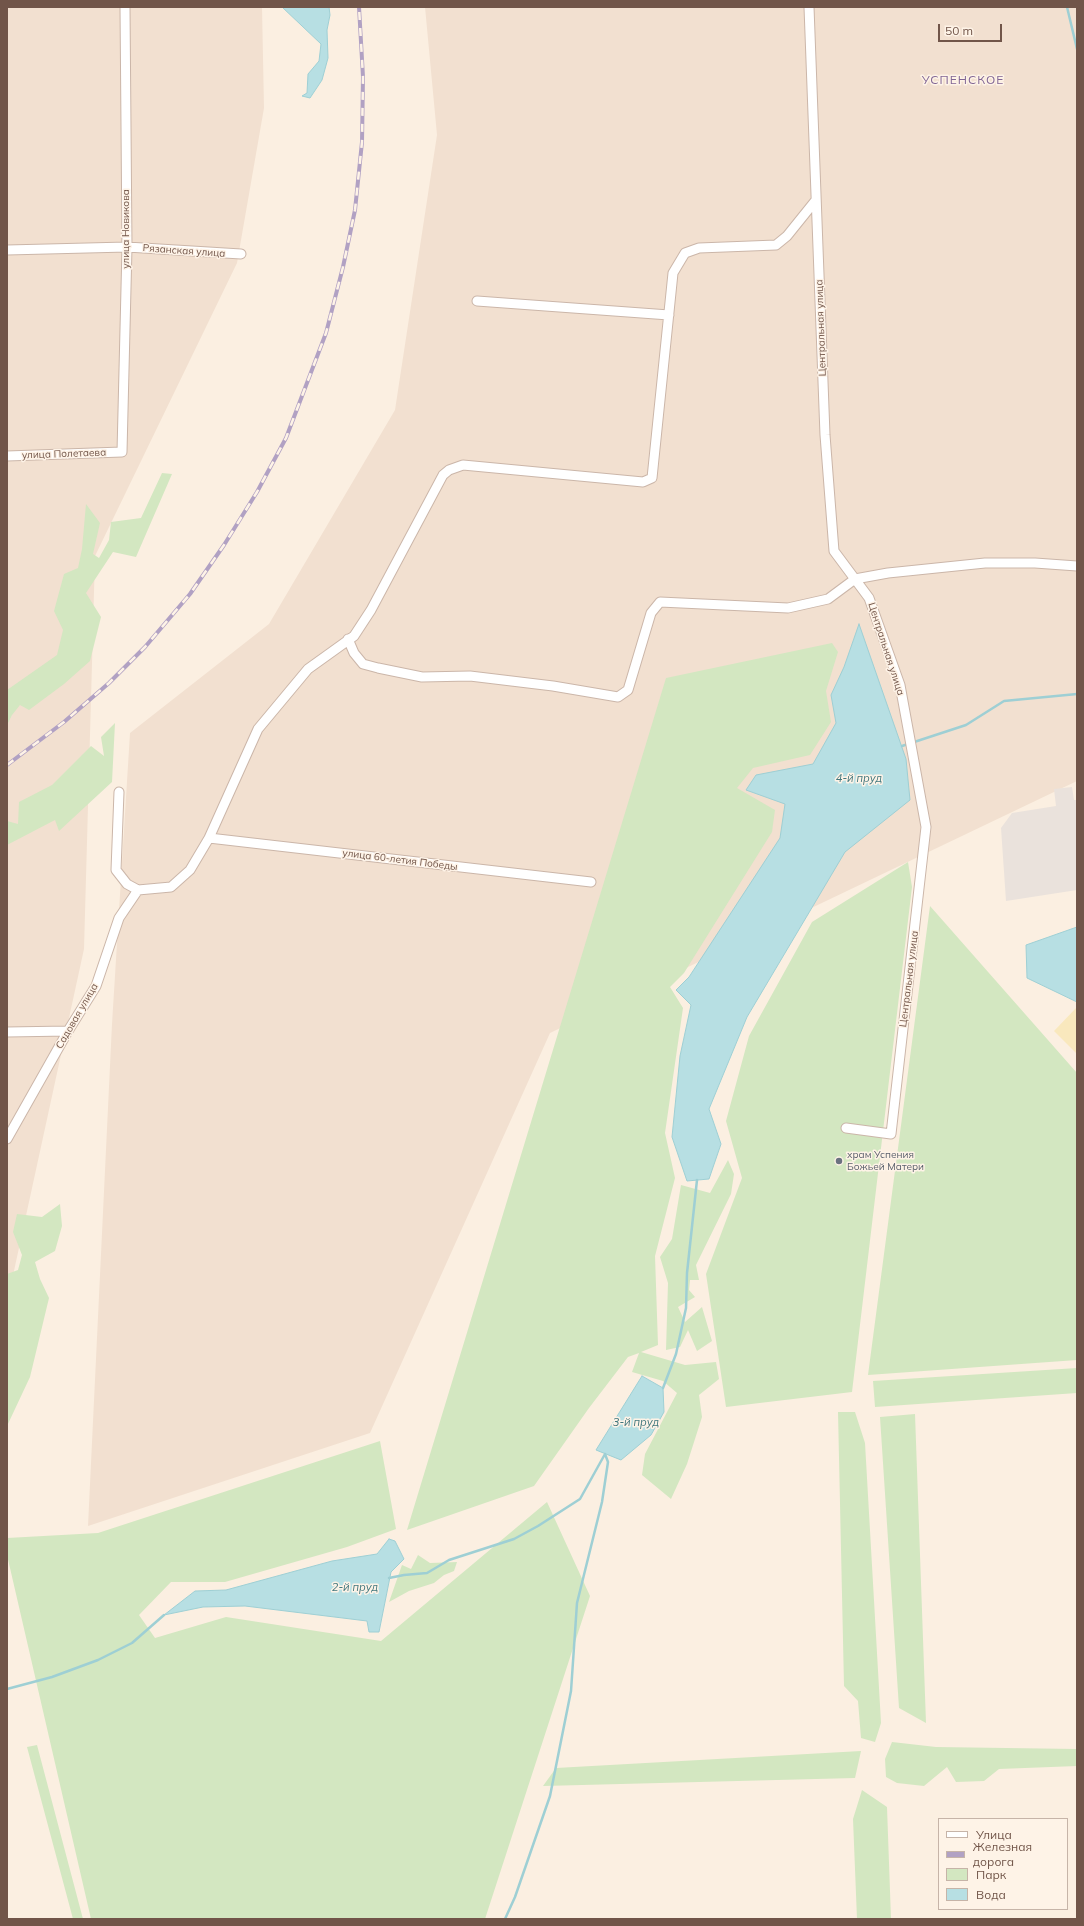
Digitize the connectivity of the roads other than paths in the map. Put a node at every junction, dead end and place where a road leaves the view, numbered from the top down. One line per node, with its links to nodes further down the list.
1 (125, 7): 4 (street, улица Новикова)
2 (809, 7): 3 (street, Центральная улица)
3 (816, 200): 8 (street); 12 (street, Центральная улица)
4 (127, 247): 5 (street, Рязанская улица); 6 (street, Рязанская улица); 9 (street, улица Новикова)
5 (7, 250)
6 (241, 254)
7 (478, 301): 8 (street)
8 (669, 315): 13 (street)
9 (122, 452): 10 (street, улица Полетаева)
10 (7, 456)
11 (1077, 566): 12 (street)
12 (855, 579): 13 (street); 20 (street, Центральная улица)
13 (348, 639): 15 (street)
14 (118, 792): 17 (street)
15 (209, 838): 16 (street, улица 60-летия Победы); 17 (street)
16 (591, 882)
17 (138, 890): 18 (street, Садовая улица)
18 (68, 1031): 19 (street); 21 (street, Садовая улица)
19 (7, 1032)
20 (846, 1128)
21 (7, 1139)

